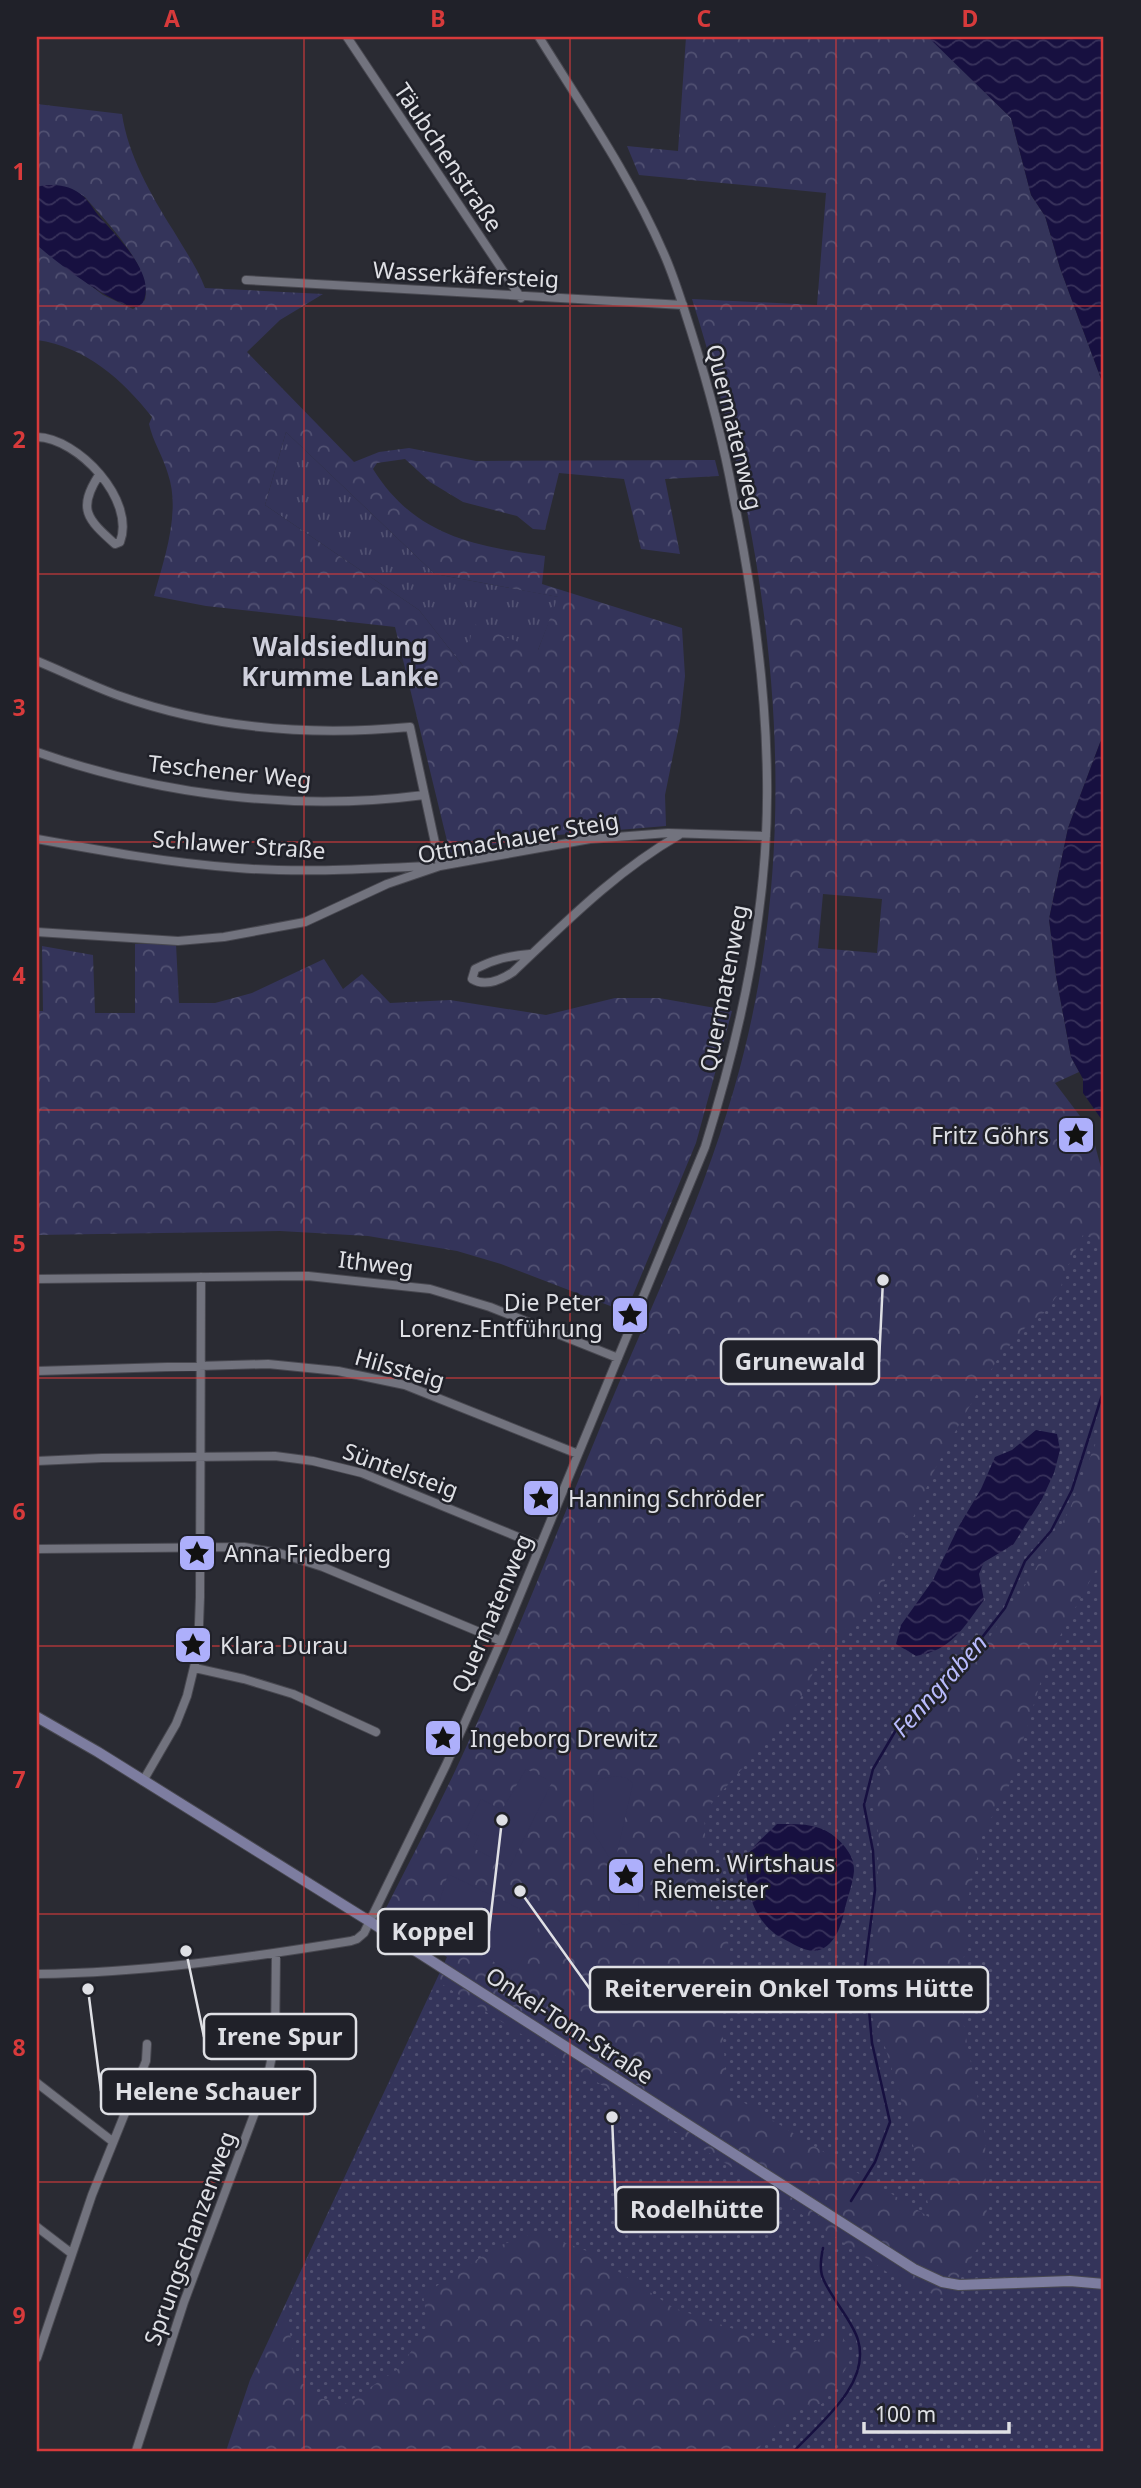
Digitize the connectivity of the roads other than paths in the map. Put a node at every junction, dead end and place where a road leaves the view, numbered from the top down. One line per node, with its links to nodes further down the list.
1 (347, 37): 4 (street, Täubchenstraße)
2 (539, 37): 5 (street, Quermatenweg)
3 (246, 281): 4 (street, Wasserkäfersteig)
4 (521, 298): 5 (street, Wasserkäfersteig)
5 (683, 305): 12 (street, Quermatenweg)
6 (37, 436): 7 (street)
7 (99, 475): 7 (street)
8 (37, 661): 10 (street)
9 (37, 752): 10 (street, Teschener Weg)
10 (424, 795): 14 (street)
11 (682, 833): 12 (street, Ottmachauer Steig); 14 (street, Ottmachauer Steig); 16 (street)
12 (766, 836): 19 (street, Quermatenweg)
13 (37, 839): 14 (street, Schlawer Straße)
14 (440, 866): 15 (street, Ottmachauer Steig)
15 (37, 932)
16 (530, 954): 16 (street)
17 (201, 1277): 18 (street, Ithweg); 19 (street, Ithweg); 20 (street)
18 (37, 1279)
19 (618, 1358): 22 (street, Quermatenweg)
20 (202, 1367): 21 (street, Hilssteig); 22 (street, Hilssteig); 23 (street)
21 (37, 1371)
22 (578, 1454): 25 (street, Quermatenweg)
23 (201, 1457): 24 (street, Süntelsteig); 25 (street, Süntelsteig); 26 (street)
24 (37, 1461)
25 (540, 1546): 28 (street, Quermatenweg)
26 (200, 1548): 27 (street); 28 (street); 29 (street)
27 (37, 1549)
28 (501, 1641): 33 (street, Quermatenweg)
29 (195, 1668): 31 (street); 32 (street)
30 (37, 1717): 32 (main road, Onkel-Tom-Straße)
31 (376, 1732)
32 (143, 1781): 33 (main road, Onkel-Tom-Straße)
33 (369, 1921): 34 (street); 41 (main road, Onkel-Tom-Straße)
34 (275, 1954): 35 (street); 43 (street, Sprungschanzenweg)
35 (37, 1974)
36 (147, 2044): 38 (street)
37 (37, 2083): 38 (street)
38 (112, 2141): 40 (street)
39 (37, 2227): 40 (street)
40 (71, 2253): 42 (street)
41 (1104, 2284)
42 (37, 2358)
43 (135, 2451)

